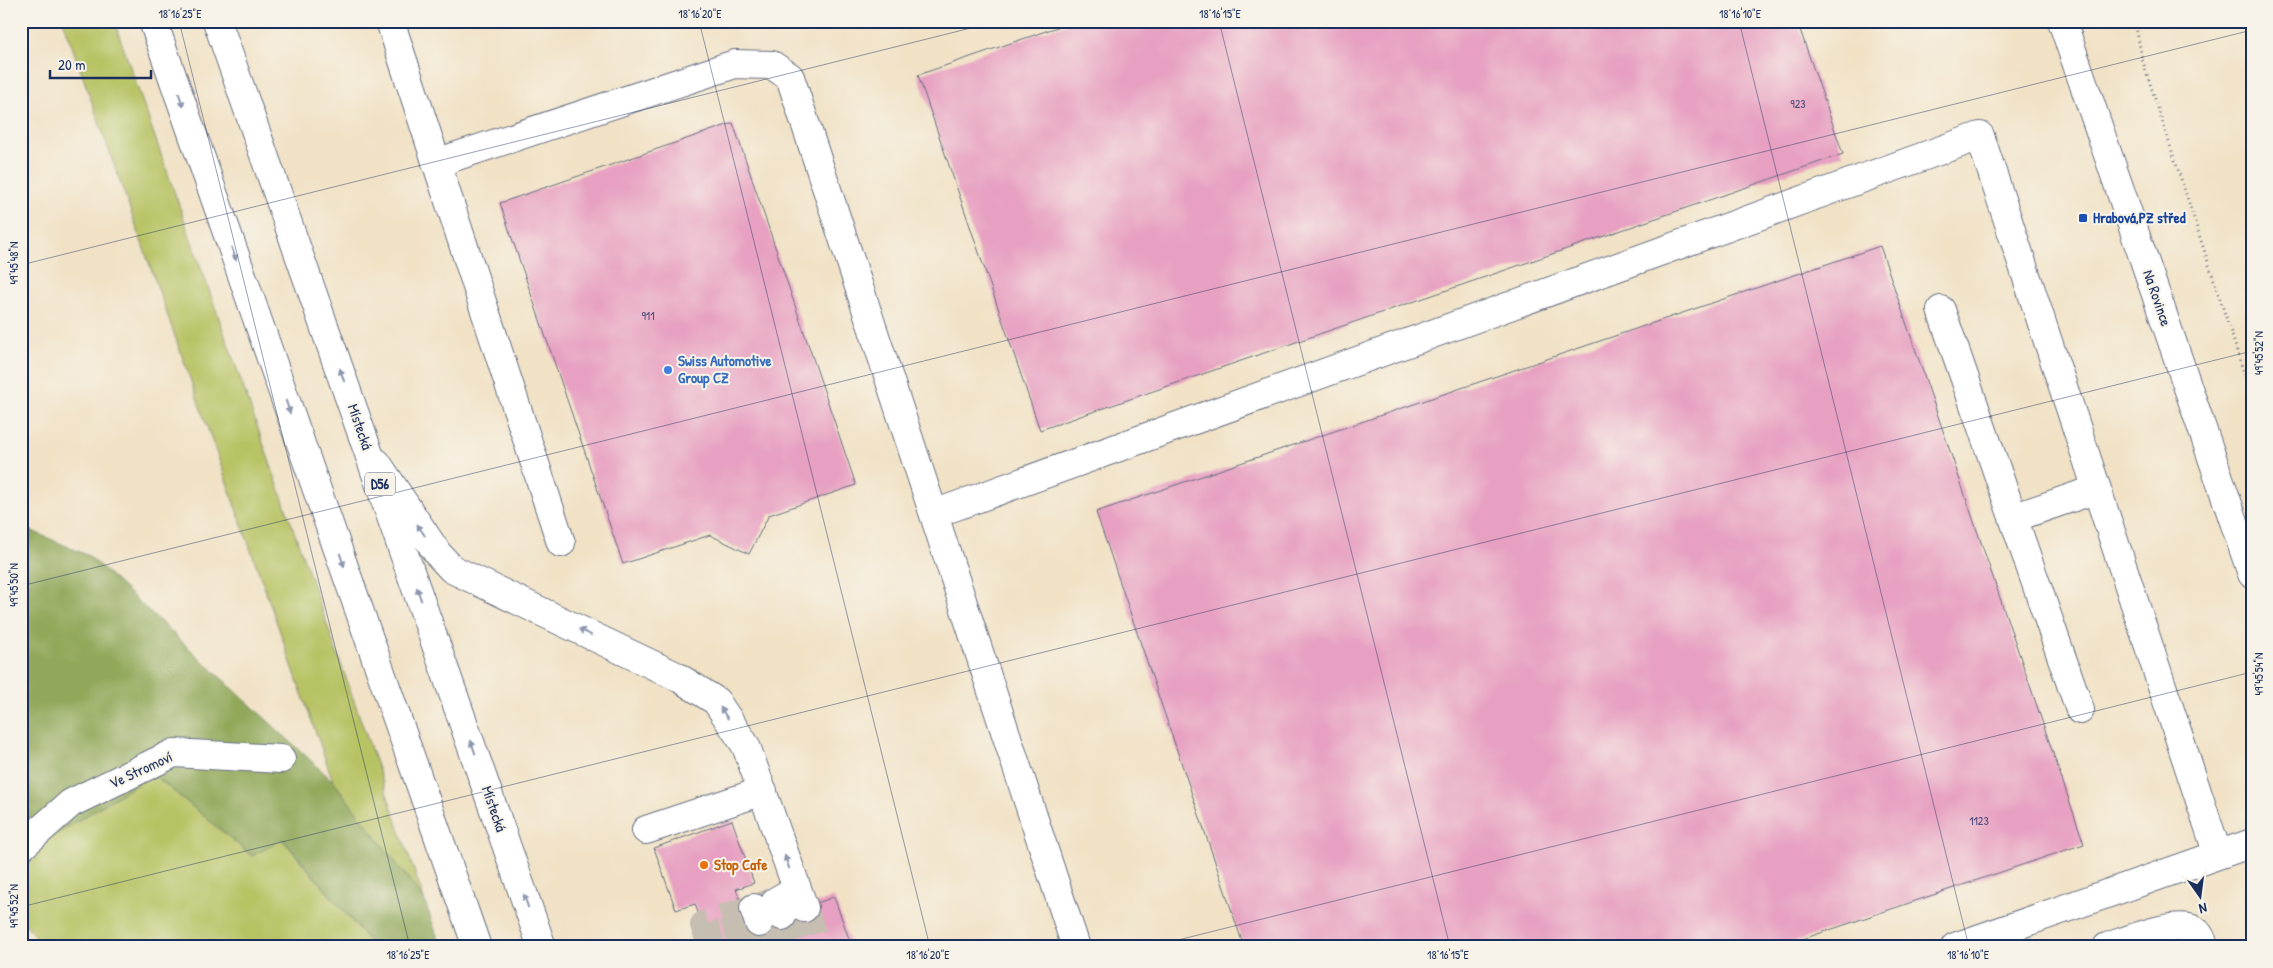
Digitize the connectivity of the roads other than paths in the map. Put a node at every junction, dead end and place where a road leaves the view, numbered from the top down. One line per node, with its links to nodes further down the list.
1 (153, 21): 22 (main road, one-way to 22)
2 (218, 21): 7 (main road, Místecká / D56, one-way to 2)
3 (390, 21): 5 (main road)
4 (2062, 21): 12 (main road, Na Rovince)
5 (436, 163): 9 (main road); 11 (main road)
6 (1941, 310): 10 (main road)
7 (369, 450): 15 (main road, one-way to 7); 23 (main road, Místecká / D56, one-way to 7)
8 (2097, 489): 9 (main road); 10 (main road); 19 (main road)
9 (934, 514): 24 (main road)
10 (2013, 518): 13 (main road)
11 (561, 543)
12 (2252, 574)
13 (2080, 710)
14 (280, 759): 18 (main road, Ve Stromoví)
15 (763, 791): 16 (main road); 20 (main road, one-way to 15)
16 (646, 830)
17 (2252, 844): 19 (main road)
18 (21, 847)
19 (2218, 855): 25 (main road)
20 (779, 909)
21 (2108, 946): 26 (main road)
22 (477, 947)
23 (542, 947)
24 (1076, 947)
25 (1954, 947)
26 (2204, 947)

